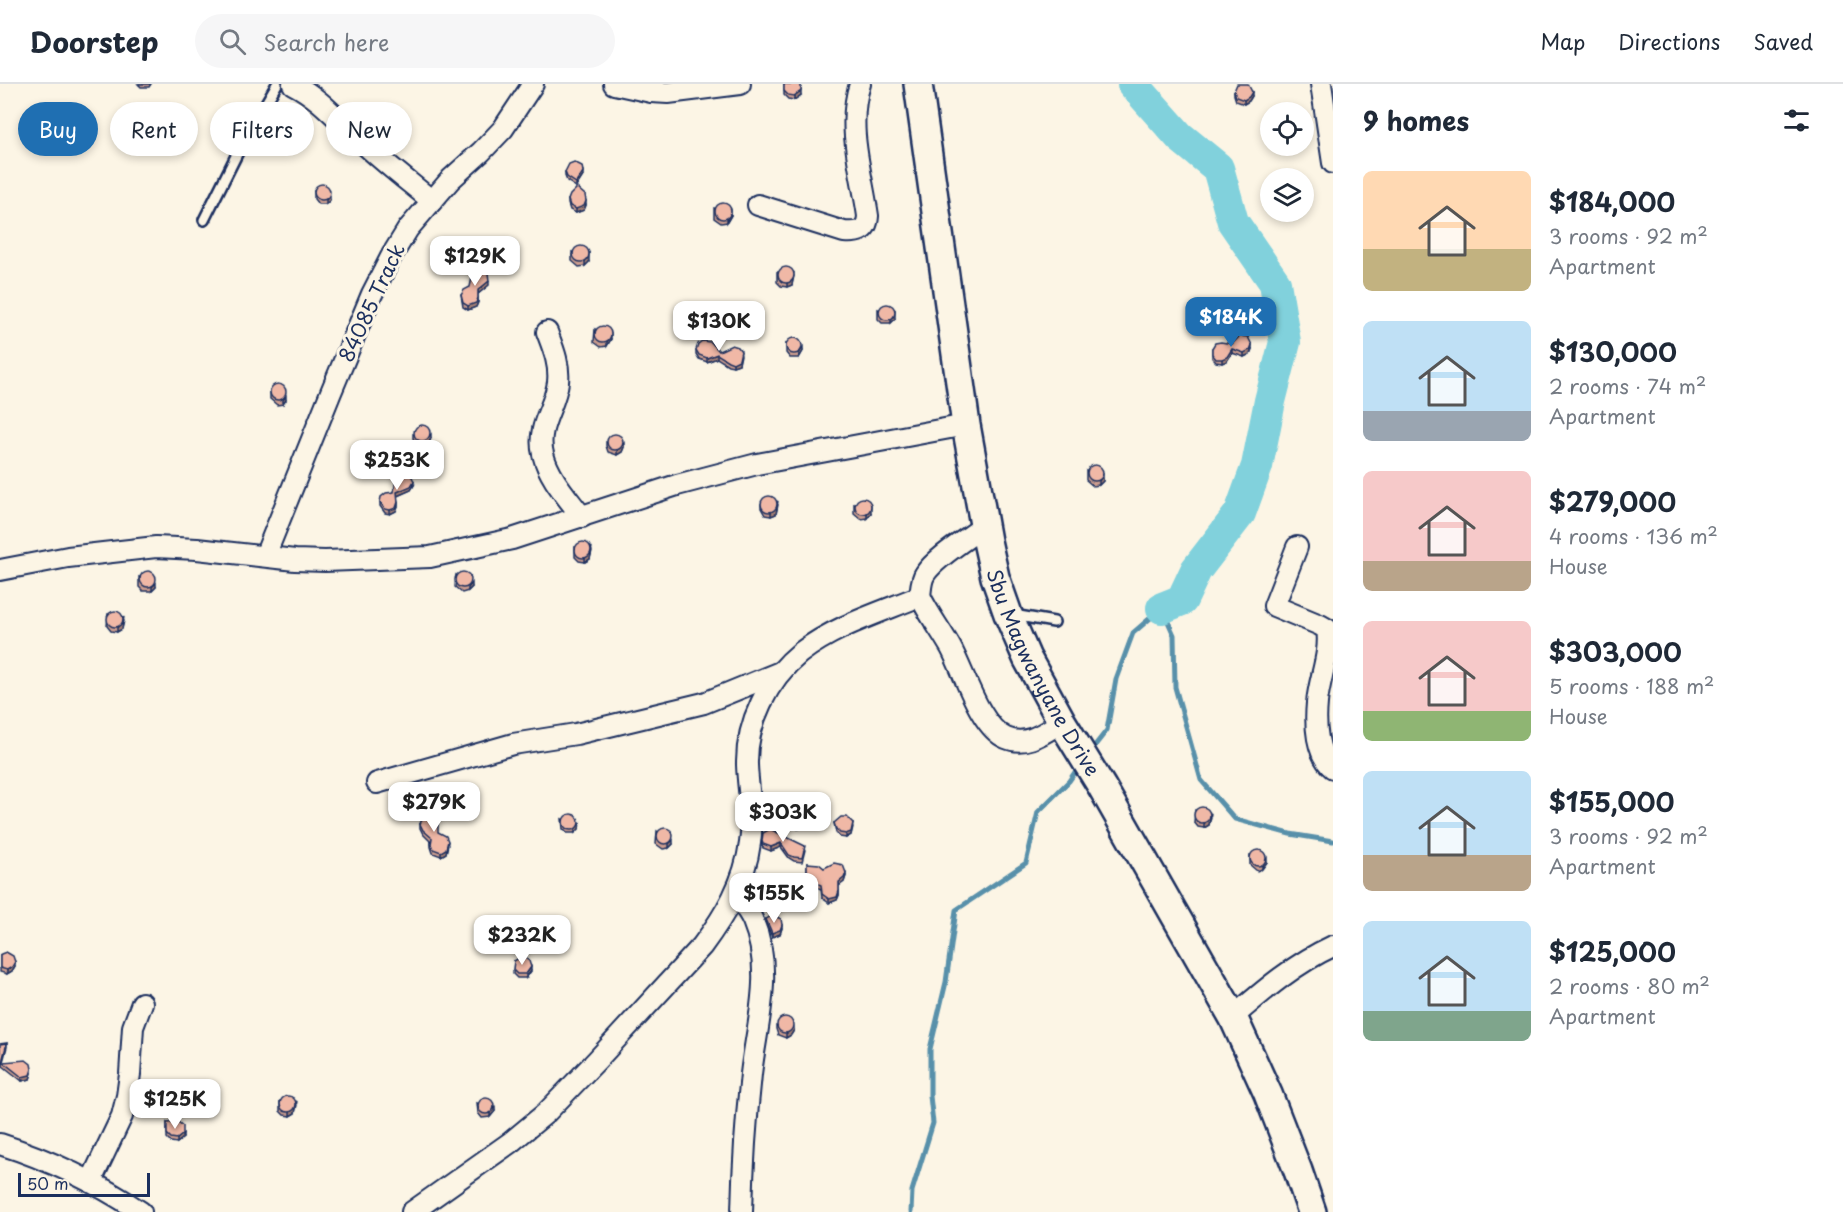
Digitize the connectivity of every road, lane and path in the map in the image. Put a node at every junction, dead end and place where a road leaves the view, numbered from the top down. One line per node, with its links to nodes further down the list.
1 (277, 84): 12 (lane)
2 (293, 84): 10 (street)
3 (534, 84): 10 (street, 84085 Track)
4 (614, 84): 5 (street)
5 (740, 84)
6 (860, 84): 11 (street)
7 (918, 84): 14 (main road, Sbu Magwanyane Drive)
8 (1321, 84): 9 (street)
9 (1333, 163)
10 (432, 201): 18 (street, 84085 Track)
11 (758, 205)
12 (204, 220)
13 (547, 332): 15 (street)
14 (966, 425): 15 (street); 16 (main road, Sbu Magwanyane Drive)
15 (582, 517): 18 (street)
16 (984, 526): 20 (street); 21 (main road, Sbu Magwanyane Drive)
17 (1297, 547): 25 (street)
18 (265, 556): 19 (street)
19 (0, 570)
20 (920, 596): 23 (street); 24 (street)
21 (1008, 614): 22 (lane); 24 (main road, Sbu Magwanyane Drive)
22 (1054, 622)
23 (780, 672): 26 (street); 27 (street)
24 (1065, 728): 30 (main road, Sbu Magwanyane Drive)
25 (1333, 768)
26 (377, 783)
27 (735, 894): 34 (street); 35 (street)
28 (1333, 946): 30 (street)
29 (142, 1003): 32 (street)
30 (1233, 1017): 36 (main road, Sbu Magwanyane Drive)
31 (0, 1144): 32 (street)
32 (91, 1181): 33 (street)
33 (141, 1212)
34 (412, 1212)
35 (742, 1212)
36 (1312, 1212)

